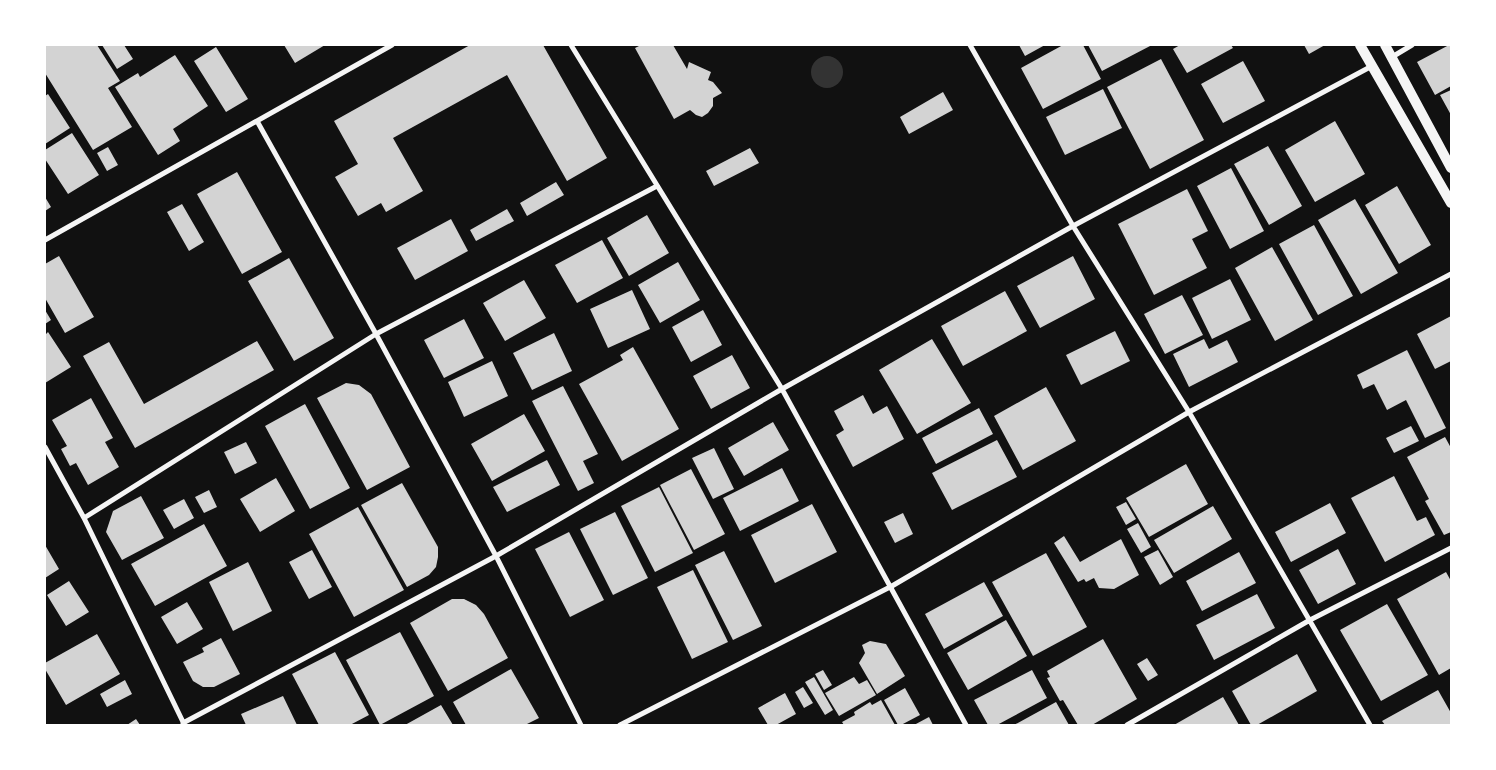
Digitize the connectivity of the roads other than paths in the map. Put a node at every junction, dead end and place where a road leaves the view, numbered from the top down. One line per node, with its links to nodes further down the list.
1 (392, 45): 9 (street)
2 (571, 45): 11 (street)
3 (970, 45): 13 (street)
4 (1360, 45): 8 (main road)
5 (1385, 45): 7 (main road)
6 (1412, 45): 7 (street)
7 (1392, 57): 10 (main road)
8 (1372, 66): 12 (main road); 13 (street)
9 (256, 121): 14 (street); 16 (street)
10 (1451, 168)
11 (657, 186): 16 (street); 17 (street)
12 (1451, 203)
13 (1074, 226): 17 (street); 18 (street)
14 (45, 240)
15 (1451, 274): 18 (street)
16 (376, 334): 20 (street); 22 (street)
17 (782, 389): 22 (street); 23 (street)
18 (1189, 412): 23 (street); 24 (street)
19 (45, 447): 20 (street)
20 (84, 518): 25 (street)
21 (1451, 548): 24 (street)
22 (496, 556): 25 (street); 26 (street)
23 (892, 586): 27 (street); 28 (street)
24 (1310, 620): 29 (street); 30 (street)
25 (184, 724)
26 (581, 725)
27 (620, 725)
28 (966, 725)
29 (1127, 725)
30 (1370, 725)

